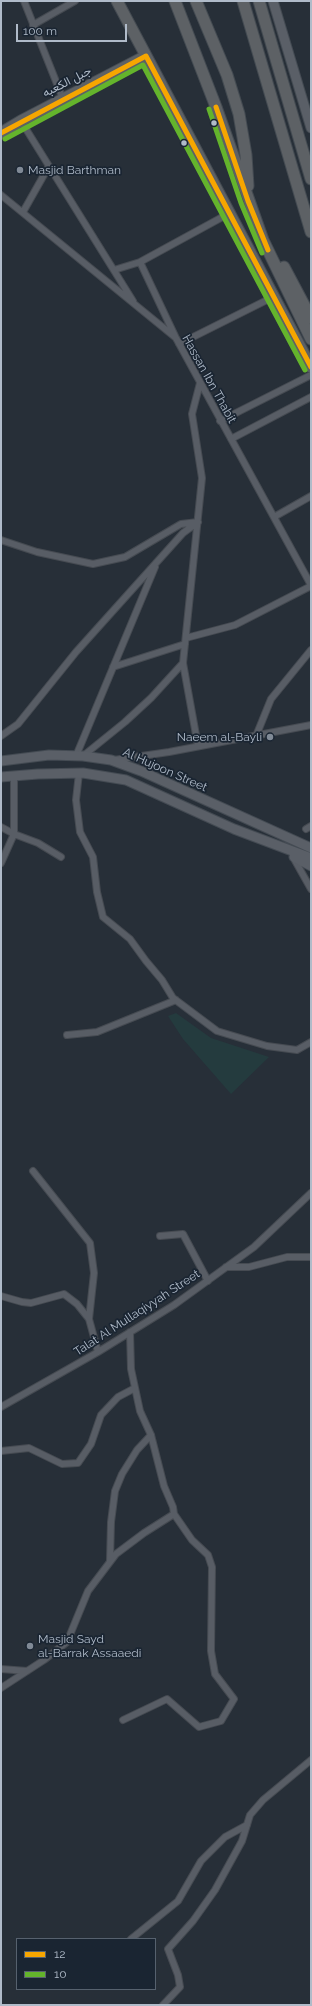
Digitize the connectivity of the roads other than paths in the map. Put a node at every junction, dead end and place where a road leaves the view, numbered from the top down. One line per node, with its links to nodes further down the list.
1 (24, 1): 9 (street)
2 (75, 1): 9 (street)
3 (117, 1): 10 (highway)
4 (175, 1): 27 (highway)
5 (196, 1): 25 (highway)
6 (243, 1): 20 (highway)
7 (259, 1): 16 (highway)
8 (273, 1): 13 (main road)
9 (33, 25): 11 (street)
10 (146, 56): 11 (highway, جبل الكعبه); 19 (highway)
11 (63, 99): 12 (highway, جبل الكعبه)
12 (21, 121): 14 (highway, جبل الكعبه); 15 (street)
13 (311, 128)
14 (1, 133)
15 (49, 166): 18 (street); 22 (street)
16 (311, 179)
17 (1, 195): 18 (street, Hassan Ibn Thabit)
18 (23, 212): 24 (street, Hassan Ibn Thabit)
19 (228, 214): 21 (street); 23 (highway)
20 (311, 232)
21 (140, 262): 22 (street); 26 (street)
22 (114, 270): 24 (street)
23 (273, 297): 28 (street); 29 (highway)
24 (136, 305): 26 (street, Hassan Ibn Thabit)
25 (311, 318)
26 (176, 338): 28 (street, Hassan Ibn Thabit)
27 (311, 339)
28 (179, 344): 31 (street, Hassan Ibn Thabit)
29 (311, 367)
30 (311, 375): 33 (street)
31 (200, 383): 33 (street, Hassan Ibn Thabit); 37 (street)
32 (311, 397): 34 (street)
33 (220, 421): 34 (street, Hassan Ibn Thabit)
34 (231, 439): 36 (street, Hassan Ibn Thabit)
35 (311, 496): 36 (street)
36 (274, 517): 40 (street, Hassan Ibn Thabit)
37 (198, 522): 38 (street); 39 (street); 41 (street)
38 (1, 540)
39 (157, 562): 44 (street); 46 (street)
40 (311, 586): 41 (street)
41 (186, 641): 43 (street); 44 (street)
42 (311, 650): 47 (street)
43 (183, 663): 48 (street); 49 (street)
44 (113, 667): 49 (street)
45 (311, 725): 47 (street)
46 (1, 736)
47 (256, 736): 48 (street)
48 (198, 746): 50 (street)
49 (79, 756): 50 (main road, Al Hujoon Street); 51 (main road, Al Hujoon Street)
50 (111, 760): 57 (main road, Al Hujoon Street)
51 (1, 761)
52 (79, 773): 53 (main road, Al Hujoon Street); 58 (main road, Al Hujoon Street); 66 (street)
53 (14, 776): 54 (main road, Al Hujoon Street); 56 (street)
54 (1, 777)
55 (1, 827): 56 (street)
56 (14, 834): 62 (street); 64 (street)
57 (293, 840): 59 (main road); 60 (main road, Al Hujoon Street)
58 (266, 842): 61 (main road); 63 (main road, Al Hujoon Street)
59 (311, 842)
60 (311, 848)
61 (292, 856): 63 (main road); 65 (street)
62 (61, 857)
63 (310, 860)
64 (1, 862)
65 (311, 889)
66 (176, 1000): 67 (street); 68 (street)
67 (67, 1035)
68 (311, 1042)
69 (33, 1171): 76 (street)
70 (311, 1193): 73 (street, Talat Al Mullaqiyyah Street)
71 (160, 1236): 74 (street)
72 (311, 1257): 73 (street)
73 (226, 1267): 74 (street, Talat Al Mullaqiyyah Street)
74 (208, 1281): 77 (street, Talat Al Mullaqiyyah Street)
75 (1, 1296): 76 (street)
76 (89, 1319): 78 (street)
77 (130, 1332): 78 (street, Talat Al Mullaqiyyah Street); 79 (street)
78 (98, 1352): 80 (street, Talat Al Mullaqiyyah Street)
79 (135, 1388): 81 (street); 82 (street)
80 (1, 1407)
81 (150, 1435): 83 (street); 84 (street)
82 (1, 1451)
83 (174, 1514): 84 (street); 88 (street)
84 (110, 1561): 86 (street)
85 (1, 1669): 86 (street)
86 (27, 1671): 87 (street)
87 (1, 1688)
88 (123, 1720)
89 (311, 1760): 90 (street)
90 (246, 1825): 91 (street); 92 (street)
91 (132, 1938)
92 (163, 2005)

